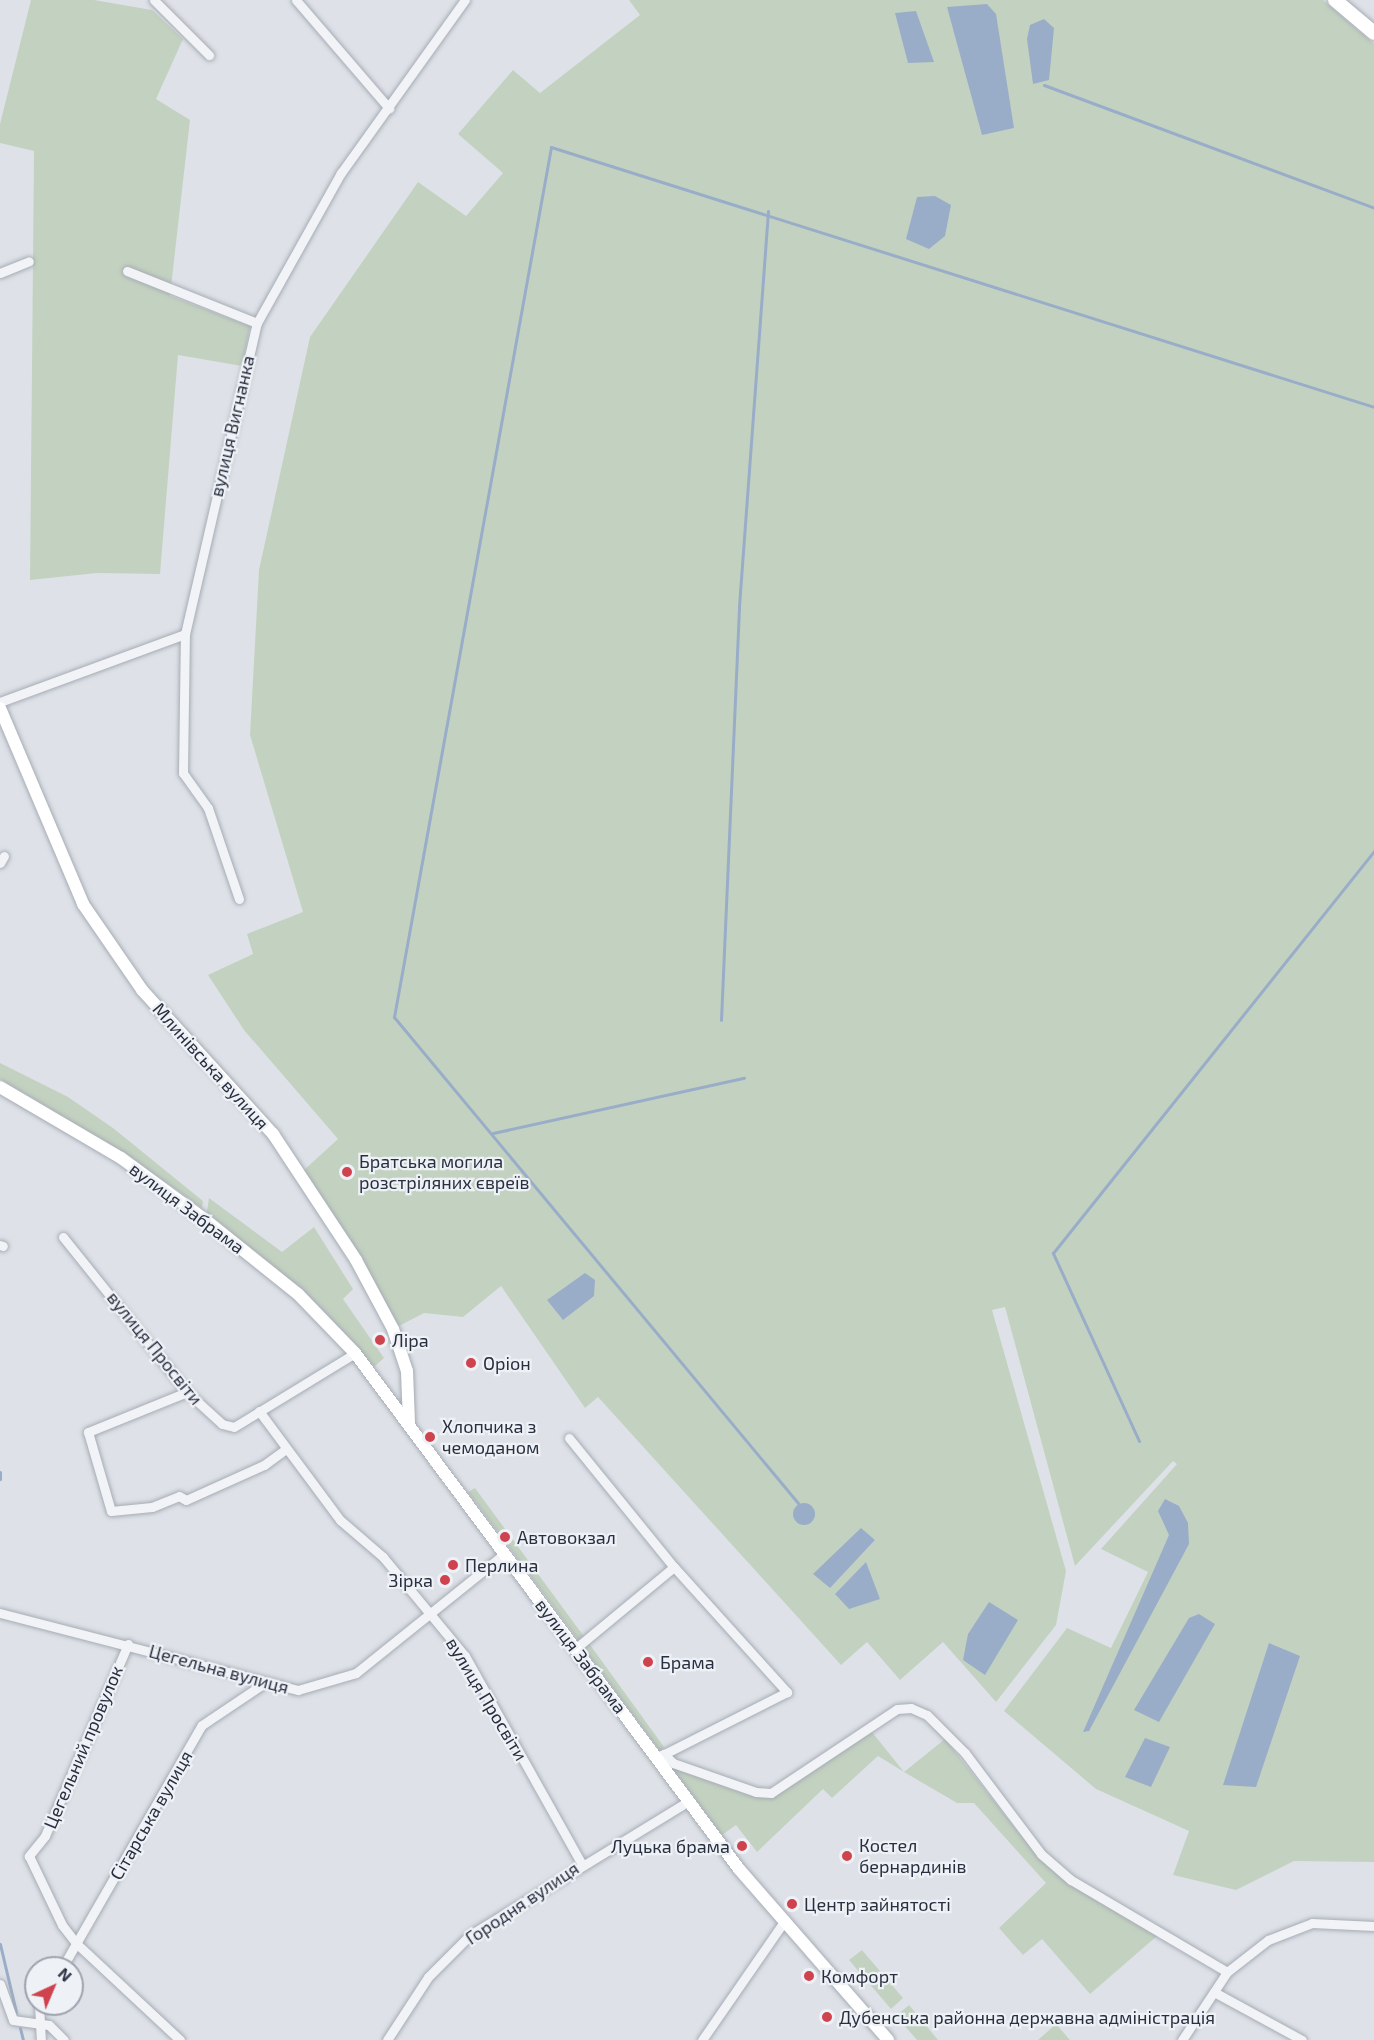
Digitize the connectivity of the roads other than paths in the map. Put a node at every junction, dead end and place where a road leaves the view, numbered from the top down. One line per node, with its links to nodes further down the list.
1 (154, 0): 6 (street)
2 (296, 0): 7 (street)
3 (465, 0): 7 (street, вулиця Вигнанка)
4 (1335, 0): 5 (highway)
5 (1374, 33)
6 (209, 55)
7 (389, 108): 11 (street, вулиця Вигнанка)
8 (29, 261): 10 (street)
9 (126, 271): 11 (street)
10 (0, 273)
11 (256, 323): 12 (street, вулиця Вигнанка)
12 (185, 634): 13 (street); 15 (street, вулиця Вигнанка)
13 (0, 702)
14 (0, 708): 21 (main road, Млинівська вулиця)
15 (239, 899)
16 (0, 1086): 18 (main road, вулиця Забрама)
17 (63, 1237): 19 (street, вулиця Просвіти)
18 (355, 1353): 20 (street, вулиця Просвіти); 21 (main road, вулиця Забрама)
19 (187, 1392): 20 (street, вулиця Просвіти); 23 (street)
20 (259, 1411): 23 (street, вулиця Просвіти)
21 (409, 1424): 24 (main road, вулиця Забрама)
22 (569, 1438): 25 (street)
23 (285, 1450): 27 (street, вулиця Просвіти)
24 (505, 1553): 27 (street, Цегельна вулиця); 29 (main road, вулиця Забрама)
25 (674, 1567): 29 (street); 31 (street)
26 (0, 1613): 28 (street, Цегельна вулиця)
27 (433, 1614): 30 (street, Цегельна вулиця); 33 (street, вулиця Просвіти)
28 (128, 1644): 30 (street, Цегельна вулиця); 36 (street, Цегельний провулок)
29 (576, 1648): 31 (main road, вулиця Забрама)
30 (263, 1684): 36 (street, Сітарська вулиця)
31 (660, 1756): 32 (main road, вулиця Забрама); 38 (street)
32 (688, 1801): 33 (street, Городня вулиця); 34 (main road, вулиця Забрама)
33 (581, 1863): 46 (street, Городня вулиця)
34 (786, 1920): 47 (street); 48 (main road, вулиця Забрама)
35 (1374, 1926): 38 (street)
36 (77, 1944): 37 (street, Сітарська вулиця); 45 (street, Цегельний провулок)
37 (70, 1956)
38 (1227, 1972): 40 (street)
39 (0, 1984): 42 (street)
40 (1214, 1992): 49 (street); 50 (street)
41 (38, 2016): 42 (street)
42 (37, 2022): 43 (street); 44 (street)
43 (41, 2040)
44 (64, 2040)
45 (180, 2040)
46 (387, 2040)
47 (702, 2040)
48 (888, 2040)
49 (1182, 2040)
50 (1302, 2040)

